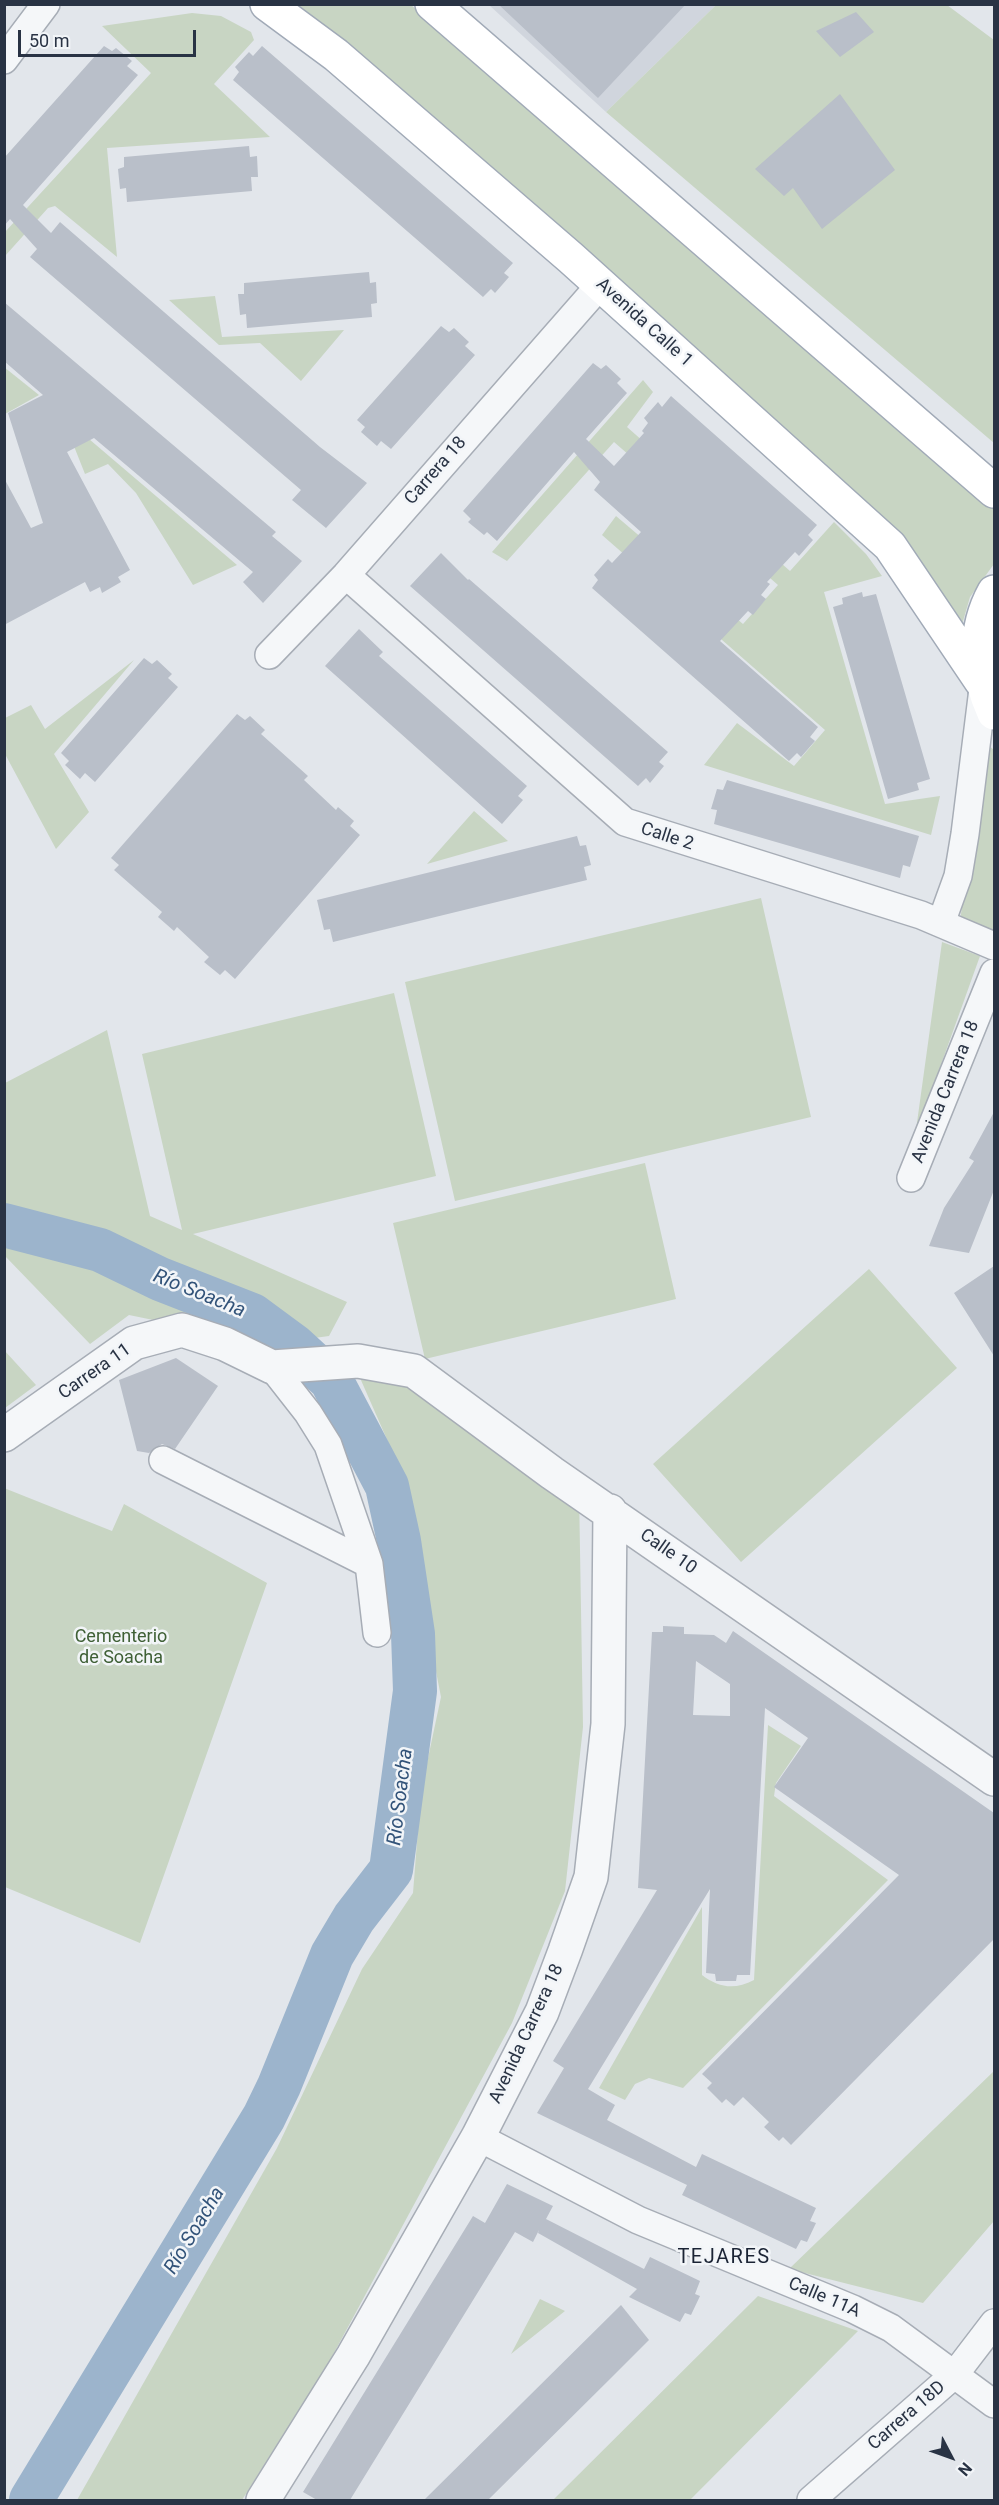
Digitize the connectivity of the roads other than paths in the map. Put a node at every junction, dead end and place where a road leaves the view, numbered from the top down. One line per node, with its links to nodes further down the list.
1 (46, 4): 4 (street)
2 (267, 4): 5 (main road, Avenida Calle 1)
3 (432, 4): 6 (main road)
4 (4, 60)
5 (601, 284): 7 (street, Carrera 18); 10 (main road, Avenida Calle 1)
6 (994, 491)
7 (346, 575): 9 (street, Carrera 18); 11 (street, Calle 2)
8 (994, 592): 10 (main road)
9 (269, 655)
10 (986, 694): 11 (street)
11 (941, 923): 12 (street, Calle 2)
12 (994, 946)
13 (994, 973): 14 (street, Avenida Carrera 18)
14 (911, 1178)
15 (280, 1367): 16 (street, Carrera 11); 18 (street, Calle 10); 19 (street)
16 (4, 1435)
17 (163, 1460): 19 (street)
18 (610, 1511): 21 (street, Calle 10); 22 (street, Avenida Carrera 18)
19 (369, 1564): 20 (street)
20 (377, 1633)
21 (994, 1779)
22 (478, 2137): 24 (street, Calle 11A); 26 (street, Avenida Carrera 18)
23 (994, 2323): 24 (street, Carrera 18D)
24 (955, 2374): 25 (street, Calle 11A); 27 (street, Carrera 18D)
25 (994, 2404)
26 (263, 2500)
27 (811, 2500)

